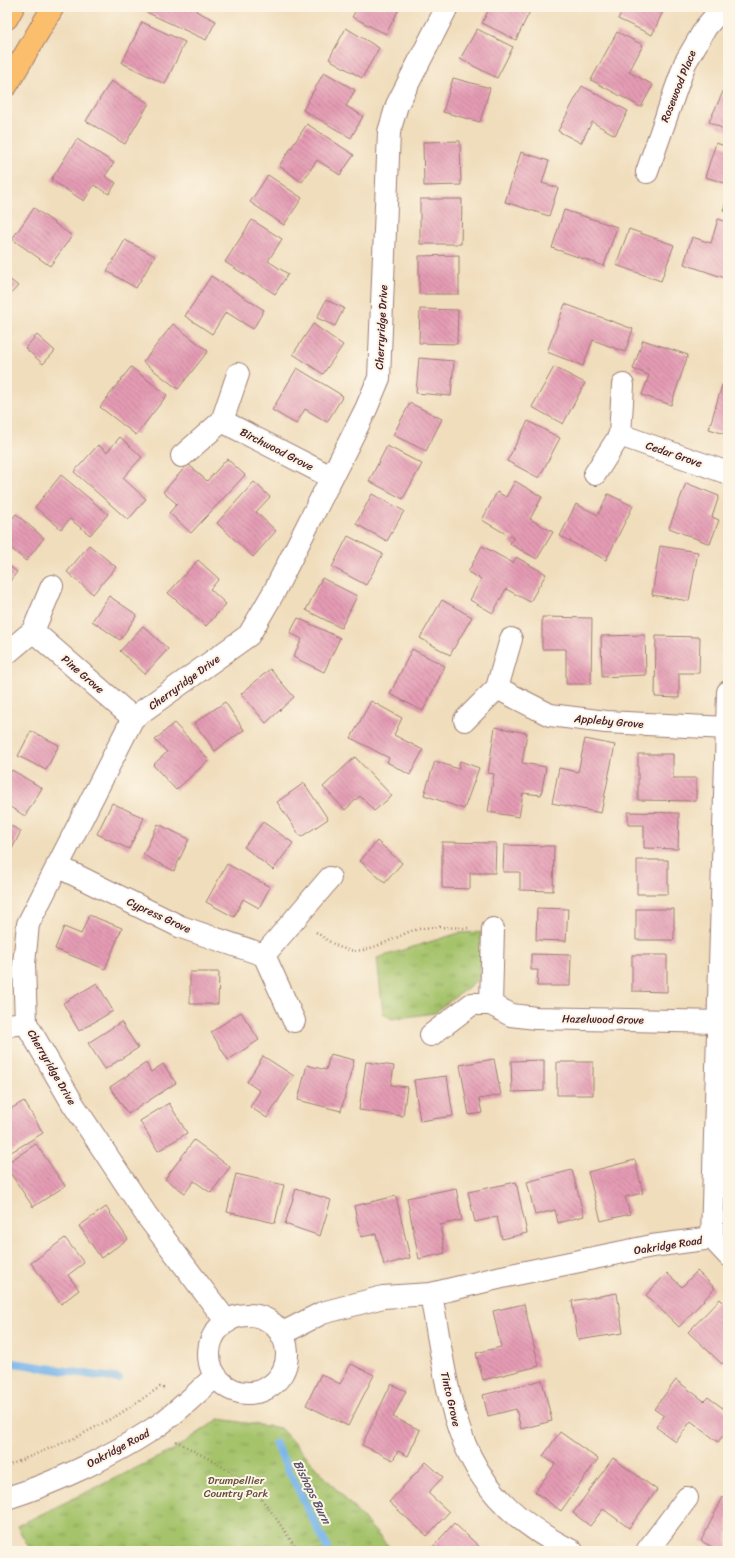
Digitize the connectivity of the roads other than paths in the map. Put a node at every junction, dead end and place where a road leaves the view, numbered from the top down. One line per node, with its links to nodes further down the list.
1 (13, 7): 5 (main road)
2 (53, 7): 6 (main road)
3 (447, 7): 15 (street, Cherryridge Drive)
4 (723, 7): 7 (street, Rosewood Place)
5 (7, 18)
6 (7, 85)
7 (647, 172)
8 (238, 374): 10 (street)
9 (623, 385): 11 (street)
10 (222, 421): 12 (street); 15 (street, Birchwood Grove)
11 (620, 435): 13 (street, Cedar Grove); 14 (street)
12 (182, 456)
13 (728, 473)
14 (595, 474)
15 (331, 477): 22 (street, Cherryridge Drive)
16 (52, 586): 17 (street)
17 (33, 631): 19 (street); 22 (street, Pine Grove)
18 (511, 639): 20 (street)
19 (7, 653)
20 (497, 688): 23 (street); 24 (street, Appleby Grove)
21 (728, 692): 24 (street, Oakridge Road)
22 (133, 718): 25 (street, Cherryridge Drive)
23 (465, 720)
24 (727, 728): 27 (street, Oakridge Road)
25 (57, 866): 29 (street, Cypress Grove); 33 (street, Cherryridge Drive)
26 (330, 878): 29 (street)
27 (725, 903): 32 (street, Oakridge Road)
28 (492, 929): 30 (street)
29 (264, 955): 31 (street)
30 (490, 1004): 32 (street, Hazelwood Grove); 34 (street)
31 (294, 1021)
32 (719, 1022): 35 (street, Oakridge Road)
33 (17, 1024): 38 (street, Cherryridge Drive)
34 (431, 1035)
35 (712, 1238): 36 (street); 37 (street, Oakridge Road)
36 (728, 1255)
37 (431, 1294): 39 (street, Oakridge Road); 43 (street, Tinto Grove)
38 (227, 1322): 39 (street); 40 (street)
39 (282, 1334): 40 (street)
40 (216, 1376): 41 (street, Oakridge Road)
41 (7, 1498)
42 (687, 1498): 44 (street)
43 (572, 1551)
44 (647, 1551)

